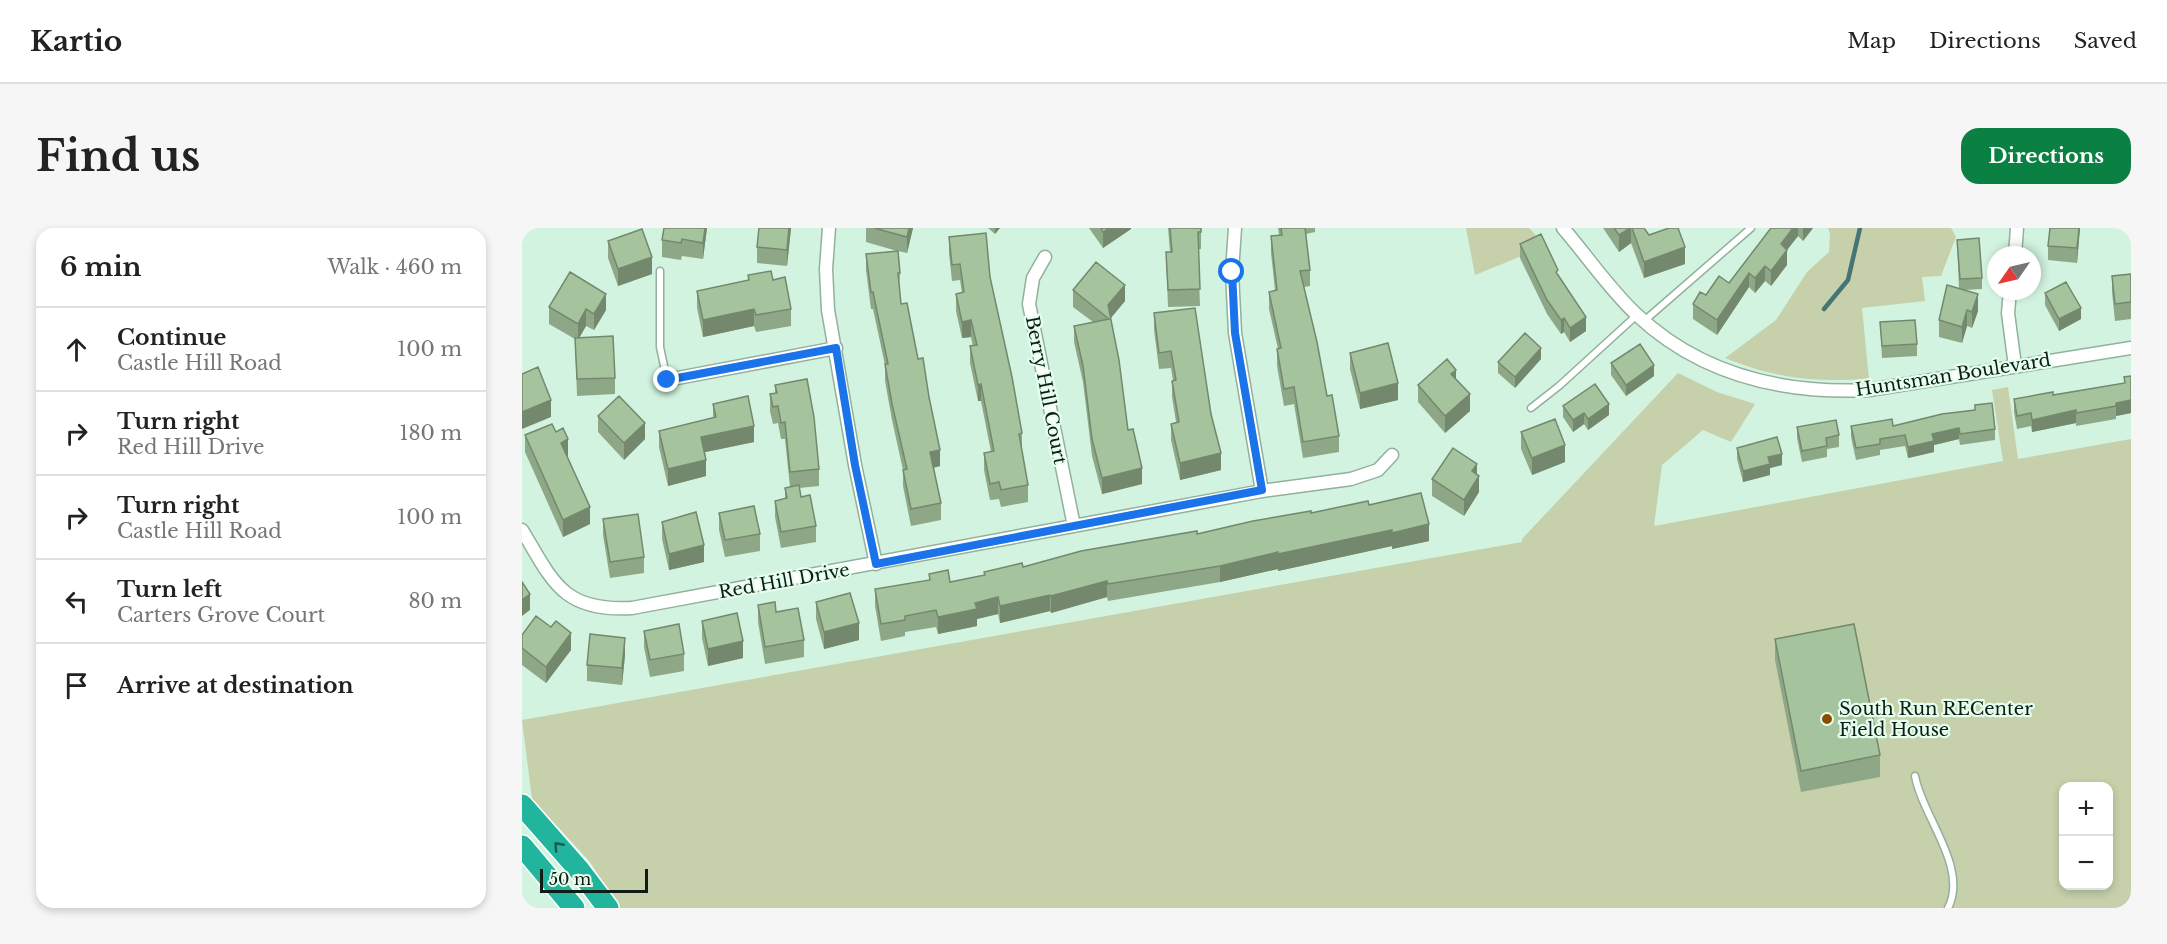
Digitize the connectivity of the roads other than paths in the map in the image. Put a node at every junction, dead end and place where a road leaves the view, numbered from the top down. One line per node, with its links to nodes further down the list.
1 (829, 228): 11 (street)
2 (1234, 228): 17 (street)
3 (1563, 228): 10 (street, Huntsman Boulevard)
4 (1751, 228): 10 (lane)
5 (2017, 228): 6 (street)
6 (2016, 246)
7 (1045, 256): 18 (street, Berry Hill Court)
8 (660, 271): 14 (lane)
9 (2009, 300): 13 (street)
10 (1641, 318): 13 (street, Huntsman Boulevard); 15 (lane)
11 (836, 348): 14 (street); 20 (street)
12 (2131, 348): 13 (street, Huntsman Boulevard)
13 (2015, 366)
14 (667, 380)
15 (1531, 408)
16 (1392, 455): 17 (street, Red Hill Drive)
17 (1262, 490): 18 (street, Red Hill Drive)
18 (1074, 526): 20 (street, Red Hill Drive)
19 (522, 530): 20 (street, Red Hill Drive)
20 (876, 564)
21 (1915, 776): 26 (lane)
22 (522, 806): 25 (highway, one-way to 22)
23 (522, 846): 24 (highway)
24 (574, 908)
25 (608, 908)
26 (1948, 908)

